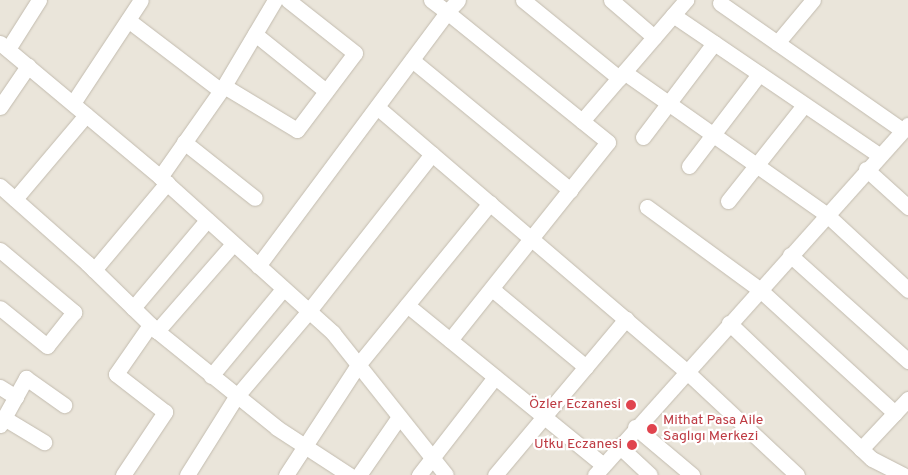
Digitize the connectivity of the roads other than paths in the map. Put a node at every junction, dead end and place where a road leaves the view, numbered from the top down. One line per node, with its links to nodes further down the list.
1 (38, 0): 19 (street)
2 (141, 0): 14 (street)
3 (275, 0): 15 (street)
4 (288, 0): 25 (street)
5 (431, 0): 12 (street)
6 (458, 0): 12 (street)
7 (523, 0): 23 (street)
8 (611, 0): 16 (street)
9 (686, 0): 13 (street)
10 (813, 0): 18 (street)
11 (719, 1): 18 (street)
12 (447, 12): 20 (street); 32 (street)
13 (673, 15): 16 (street); 17 (street)
14 (128, 20): 24 (street); 28 (street)
15 (255, 34): 24 (street); 25 (street)
16 (654, 37): 23 (street)
17 (714, 43): 22 (street); 27 (street)
18 (777, 43): 33 (street)
19 (4, 46): 21 (street)
20 (412, 60): 30 (street); 44 (street)
21 (28, 66): 26 (street); 28 (street)
22 (759, 74): 29 (street); 34 (street)
23 (622, 75): 27 (street); 32 (street)
24 (222, 88): 25 (street); 36 (street)
25 (326, 91)
26 (2, 100)
27 (670, 103): 34 (street); 35 (street)
28 (73, 104): 31 (street)
29 (804, 105): 38 (street); 39 (street)
30 (377, 107): 37 (street); 57 (street)
31 (86, 115): 42 (street); 46 (street)
32 (582, 121): 44 (street)
33 (905, 127): 38 (street)
34 (716, 134): 39 (street); 40 (street)
35 (643, 138)
36 (184, 142): 42 (street); 45 (street)
37 (432, 154): 48 (street); 66 (street)
38 (879, 155): 41 (street)
39 (758, 164): 47 (street); 51 (street)
40 (689, 166)
41 (866, 168): 50 (street); 51 (street)
42 (163, 180): 52 (street); 58 (street)
43 (0, 186): 46 (street)
44 (570, 190): 53 (street)
45 (255, 198)
46 (15, 199): 58 (street)
47 (728, 200)
48 (490, 203): 53 (street); 63 (street)
49 (647, 207): 61 (street)
50 (908, 207)
51 (826, 214): 56 (street); 62 (street)
52 (208, 220): 54 (street); 65 (street)
53 (532, 238): 60 (street); 67 (street)
54 (233, 244): 57 (street); 69 (street)
55 (0, 250): 64 (street)
56 (790, 255): 61 (street); 71 (street)
57 (258, 266): 59 (street)
58 (94, 270): 65 (street)
59 (283, 289): 66 (street); 75 (street)
60 (492, 289): 70 (street); 73 (street)
61 (759, 289): 68 (street); 82 (street)
62 (908, 290)
63 (407, 305): 70 (street); 72 (street)
64 (0, 308)
65 (133, 308): 69 (street)
66 (308, 312): 72 (street); 79 (street)
67 (626, 319): 73 (street); 74 (street)
68 (729, 323): 74 (street); 90 (street)
69 (154, 328): 75 (street); 94 (street)
70 (450, 340): 76 (street)
71 (908, 361)
72 (358, 365): 83 (street); 88 (street)
73 (586, 367): 84 (street)
74 (686, 371): 86 (street); 104 (street)
75 (211, 376): 79 (street)
76 (495, 377): 84 (street); 91 (street)
77 (0, 387): 78 (street)
78 (16, 397): 81 (street); 85 (street)
79 (236, 397): 88 (street); 95 (street)
80 (908, 399): 82 (street)
81 (64, 405)
82 (895, 413): 90 (street)
83 (399, 417): 91 (street); 98 (street)
84 (544, 417): 92 (street); 101 (street)
85 (2, 421): 87 (street)
86 (635, 427): 89 (street); 103 (street)
87 (44, 442)
88 (304, 446): 96 (street); 97 (street)
89 (620, 446): 92 (street); 102 (street)
90 (861, 449): 93 (street)
91 (431, 457): 99 (street); 100 (street)
92 (599, 470)
93 (882, 471): 105 (street)
94 (123, 475)
95 (187, 475)
96 (286, 475)
97 (349, 475)
98 (358, 475)
99 (420, 475)
100 (446, 475)
101 (494, 475)
102 (650, 475)
103 (692, 475)
104 (797, 475)
105 (903, 475)

